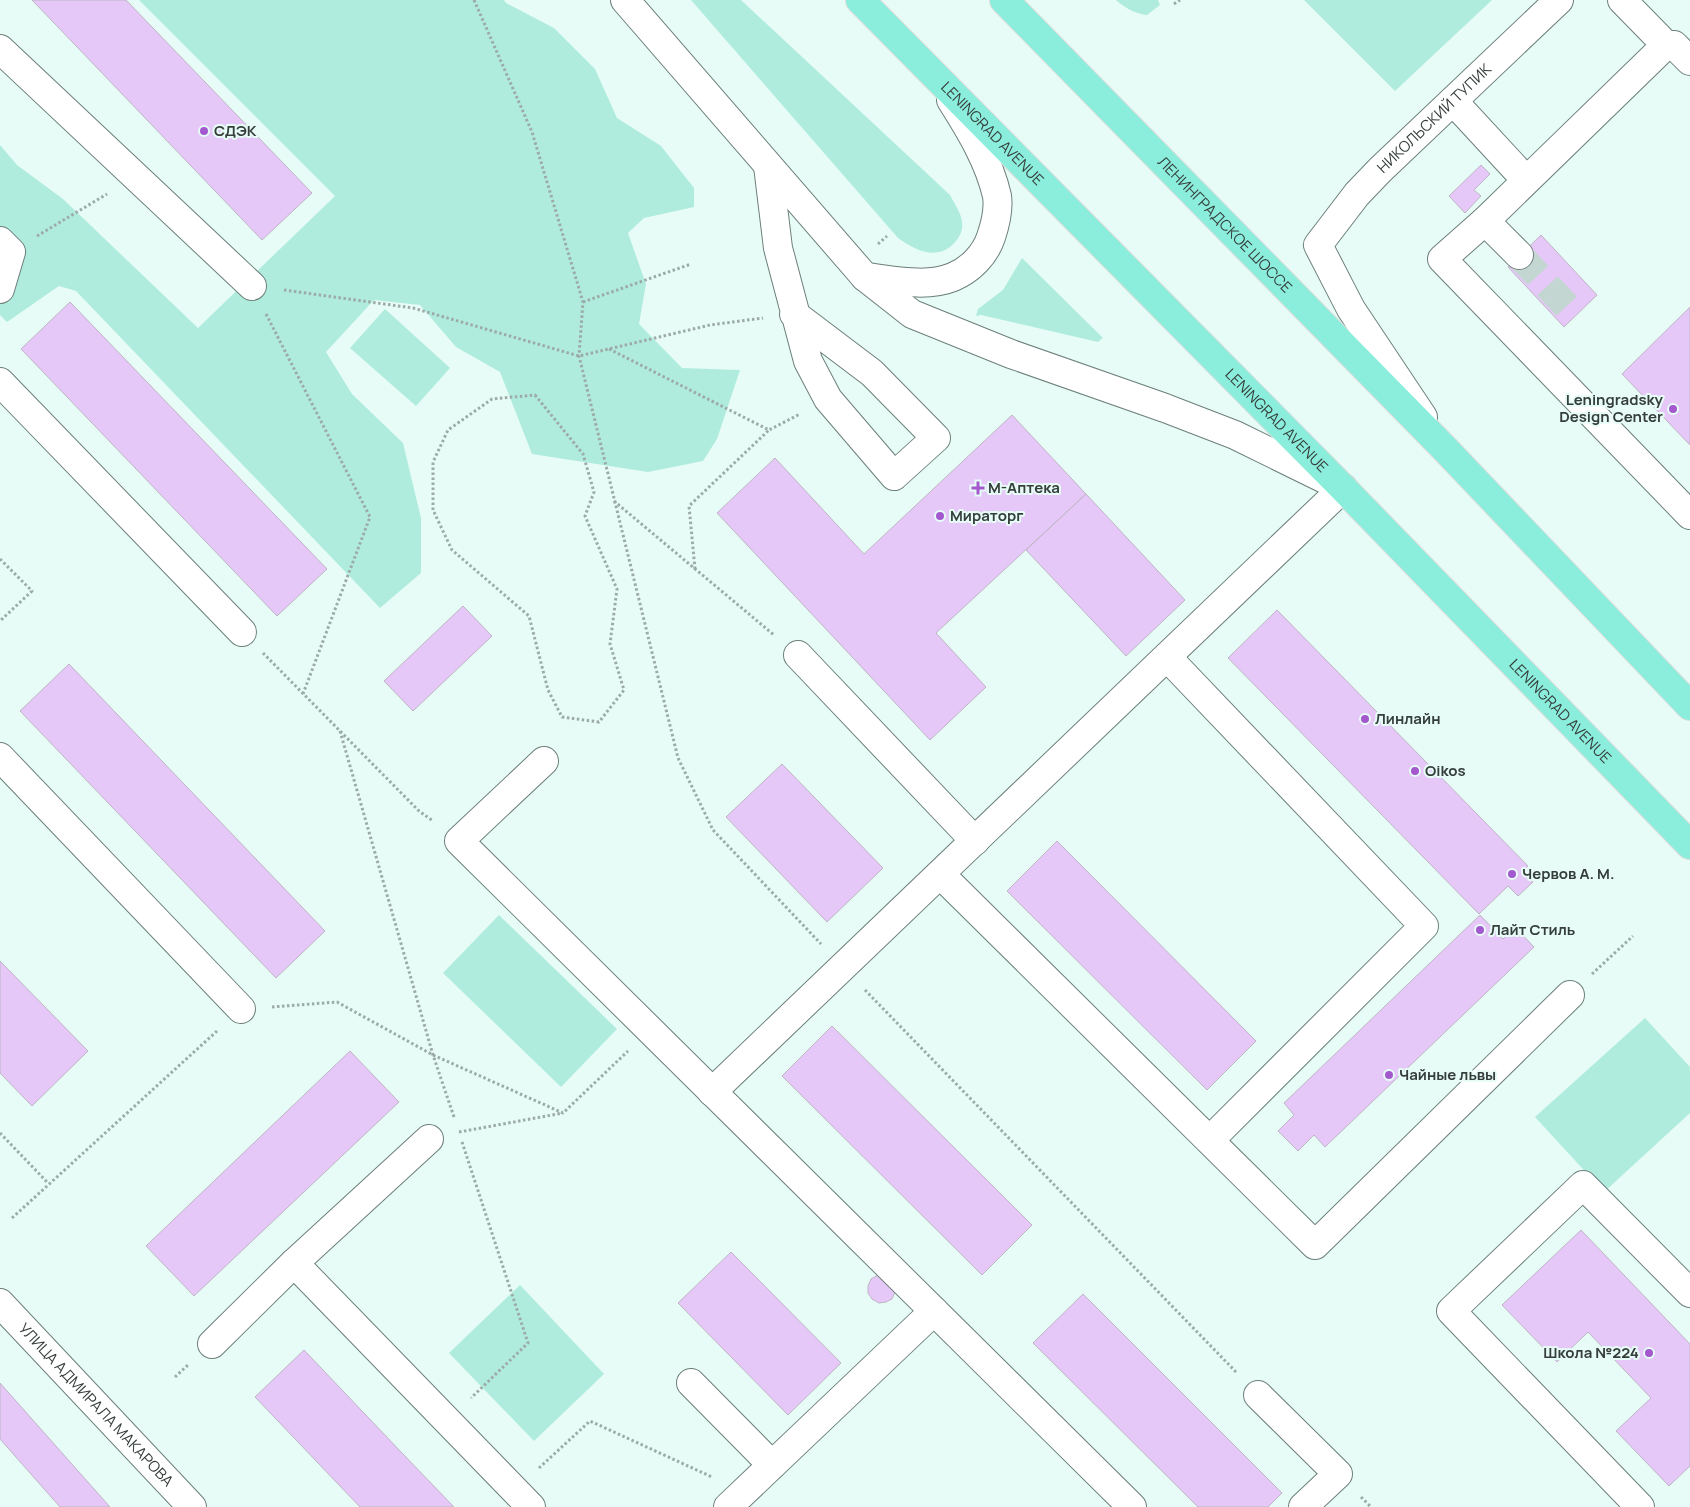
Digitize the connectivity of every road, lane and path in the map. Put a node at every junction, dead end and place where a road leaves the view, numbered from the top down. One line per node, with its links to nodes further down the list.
1 (474, 0): 24 (path)
2 (625, 0): 14 (street)
3 (860, 0): 12 (main road, LENINGRAD AVENUE)
4 (1004, 0): 31 (main road, ЛЕНИНГРАДСКОЕ ШОССЕ)
5 (1180, 0): 8 (path)
6 (1559, 0): 13 (street, НИКОЛЬСКИЙ ТУПИК)
7 (1622, 0): 9 (street)
8 (1174, 4)
9 (1666, 45): 11 (street); 16 (street)
10 (0, 49): 15 (street)
11 (1690, 61)
12 (937, 77): 21 (street); 32 (main road, LENINGRAD AVENUE)
13 (1453, 101): 16 (street); 31 (street, НИКОЛЬСКИЙ ТУПИК)
14 (768, 166): 21 (street); 25 (street)
15 (135, 177): 18 (path); 22 (street)
16 (1526, 180): 17 (street)
17 (1485, 221): 19 (street); 34 (street)
18 (6, 246): 23 (street)
19 (1519, 255)
20 (691, 264): 24 (path)
21 (866, 277): 32 (street)
22 (252, 286): 27 (path); 42 (path)
23 (0, 289)
24 (582, 302): 27 (path)
25 (794, 314): 26 (path); 29 (street); 29 (street)
26 (608, 349): 27 (path); 30 (path)
27 (579, 356): 33 (path)
28 (0, 382): 39 (street)
29 (828, 399): 30 (path)
30 (769, 430): 37 (path)
31 (1445, 449): 43 (main road)
32 (1343, 488): 41 (street); 49 (main road, LENINGRAD AVENUE)
33 (614, 501): 37 (path); 52 (path)
34 (1690, 515)
35 (585, 516): 35 (path)
36 (0, 559): 38 (path)
37 (695, 569): 40 (path)
38 (0, 621)
39 (242, 632): 42 (path)
40 (798, 655): 47 (street)
41 (1167, 657): 47 (street); 62 (street)
42 (303, 694): 44 (path)
43 (1690, 706)
44 (340, 731): 48 (path); 56 (path)
45 (0, 757): 54 (street)
46 (544, 761): 48 (street)
47 (975, 841): 50 (street)
48 (459, 842): 55 (street)
49 (1690, 845)
50 (940, 874): 52 (street); 62 (street)
51 (1633, 936): 53 (path)
52 (842, 968): 57 (street); 71 (path)
53 (1570, 995): 62 (street)
54 (241, 1009): 56 (path); 63 (path)
55 (650, 1030): 57 (street); 58 (path)
56 (433, 1054): 58 (path); 59 (path)
57 (712, 1092): 68 (street)
58 (563, 1113): 59 (path)
59 (459, 1132): 61 (path); 72 (path)
60 (0, 1133): 63 (path)
61 (429, 1140): 65 (street)
62 (1210, 1140)
63 (48, 1184): 64 (path)
64 (12, 1218)
65 (294, 1263): 69 (street); 72 (street)
66 (1690, 1293): 79 (street)
67 (0, 1303): 76 (street, УЛИЦА АДМИРАЛА МАКАРОВА)
68 (934, 1311): 73 (street); 77 (street)
69 (212, 1344)
70 (691, 1383): 73 (street)
71 (1258, 1395): 78 (street)
72 (446, 1421): 74 (street)
73 (772, 1465): 75 (street)
74 (523, 1498): 75 (path)
75 (736, 1499)
76 (192, 1507)
77 (1132, 1507)
78 (1302, 1507)
79 (1640, 1507)

